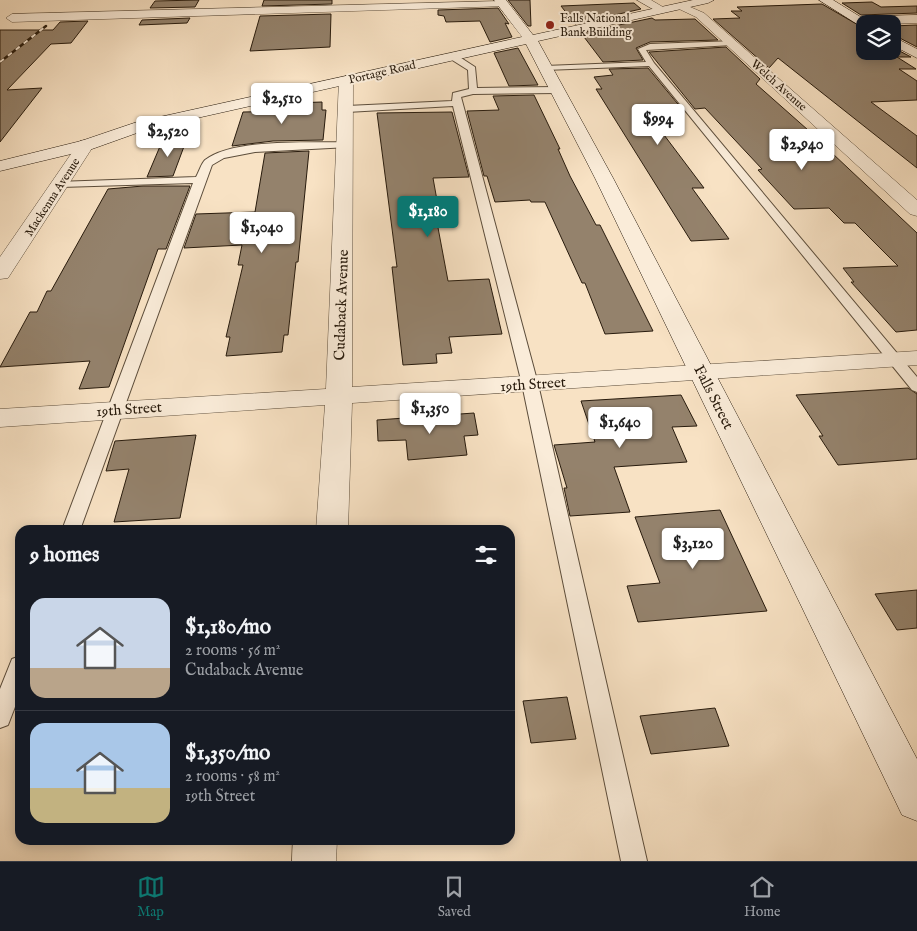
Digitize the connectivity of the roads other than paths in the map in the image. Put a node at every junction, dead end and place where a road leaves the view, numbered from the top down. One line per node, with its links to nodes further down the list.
1 (643, 0): 6 (street)
2 (708, 0): 5 (street, Portage Road)
3 (825, 0): 8 (street)
4 (502, 2): 7 (street); 11 (street, Falls Street)
5 (681, 6): 6 (street, Portage Road); 12 (street, Welch Avenue)
6 (662, 10): 11 (street, Portage Road)
7 (12, 18)
8 (856, 18)
9 (917, 19): 10 (street)
10 (901, 20)
11 (530, 39): 15 (street, Portage Road); 17 (street, Falls Street)
12 (732, 43): 16 (lane); 27 (street, Welch Avenue)
13 (901, 45): 14 (street)
14 (917, 54)
15 (452, 56): 18 (street, Portage Road); 19 (lane)
16 (651, 64): 17 (lane); 29 (lane)
17 (552, 79): 19 (lane); 30 (street, Falls Street)
18 (346, 80): 21 (street, Cudaback Avenue); 22 (street, Portage Road)
19 (473, 91): 20 (lane)
20 (457, 103): 21 (lane); 31 (lane)
21 (347, 109): 23 (street, Cudaback Avenue)
22 (86, 145): 24 (street, Portage Road); 26 (street, Mackenna Avenue)
23 (346, 145): 25 (lane); 33 (street, Cudaback Avenue)
24 (0, 166)
25 (200, 180): 26 (lane); 34 (lane)
26 (61, 184): 28 (street, Mackenna Avenue)
27 (917, 210)
28 (4, 263)
29 (906, 358): 30 (street, 19th Street); 32 (lane)
30 (702, 373): 31 (street, 19th Street); 40 (street, Falls Street)
31 (530, 384): 33 (street, 19th Street); 43 (lane)
32 (917, 387)
33 (339, 396): 34 (street, 19th Street); 37 (street, Cudaback Avenue)
34 (116, 410): 35 (street, 19th Street); 36 (lane)
35 (0, 418)
36 (73, 525)
37 (332, 525)
38 (15, 678): 39 (lane)
39 (0, 718)
40 (917, 801)
41 (315, 845): 42 (street)
42 (314, 861)
43 (634, 861)

